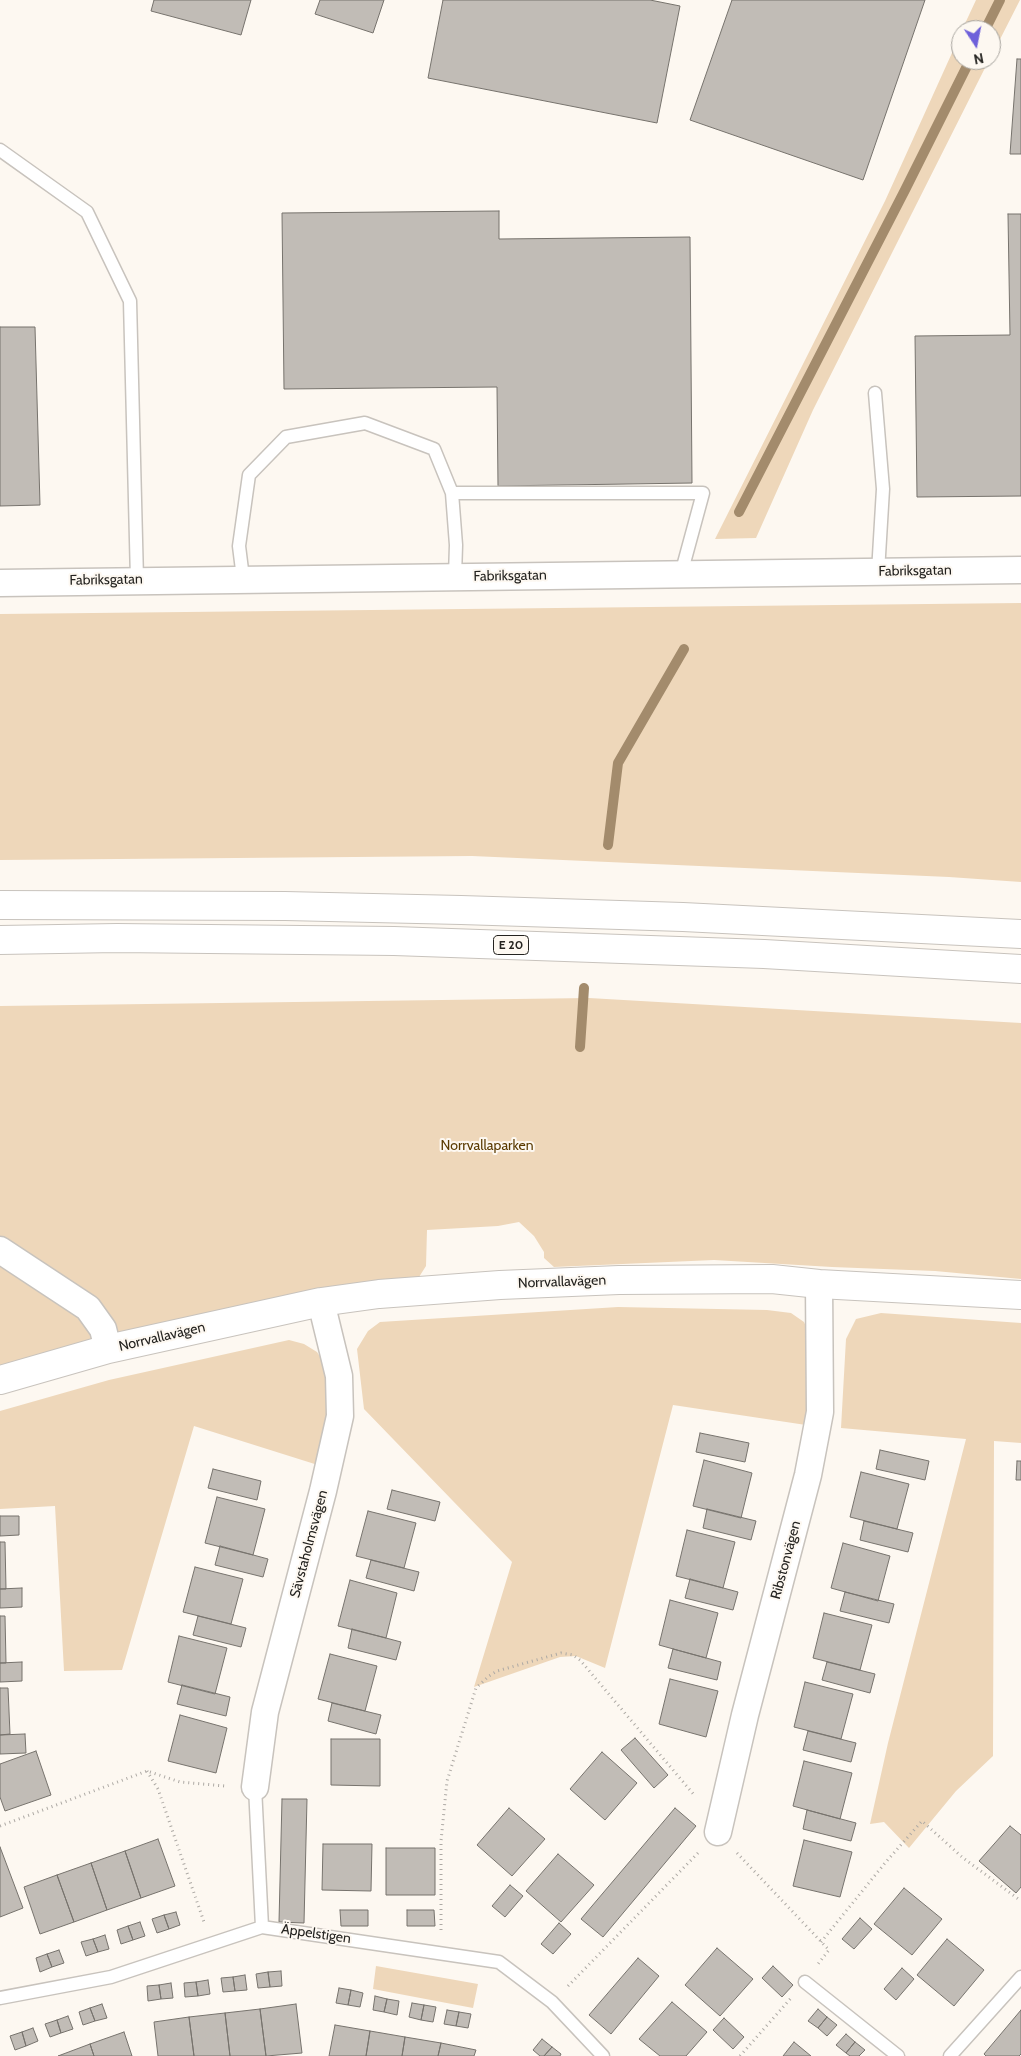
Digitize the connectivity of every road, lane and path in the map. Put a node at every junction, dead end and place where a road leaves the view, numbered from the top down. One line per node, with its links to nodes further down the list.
1 (0, 150): 9 (lane)
2 (875, 393): 5 (lane)
3 (452, 493): 6 (lane); 7 (lane); 8 (lane)
4 (1021, 570): 5 (street, Fabriksgatan)
5 (878, 572): 6 (street, Fabriksgatan)
6 (681, 574): 7 (street, Fabriksgatan)
7 (456, 576): 8 (street, Fabriksgatan)
8 (243, 578): 9 (street, Fabriksgatan)
9 (137, 580): 10 (street, Fabriksgatan)
10 (0, 582)
11 (0, 905): 12 (main road)
12 (1021, 934)
13 (0, 940): 14 (main road, E 20)
14 (1021, 969)
15 (0, 1250): 19 (street, Norrvallavägen)
16 (819, 1284): 17 (main road, Norrvallavägen); 18 (main road, Norrvallavägen); 24 (street, Ribstonvägen)
17 (1021, 1295)
18 (321, 1302): 19 (main road, Norrvallavägen); 22 (street, Sävstaholmsvägen)
19 (108, 1349): 20 (main road, Norrvallavägen)
20 (0, 1380)
21 (147, 1771): 22 (path); 23 (path); 27 (path)
22 (255, 1786): 26 (lane)
23 (0, 1826)
24 (718, 1832): 28 (path); 29 (path); 33 (path)
25 (1021, 1901): 28 (path)
26 (262, 1926): 27 (lane, Äppelstigen); 29 (lane, Äppelstigen)
27 (211, 1942): 32 (lane, Äppelstigen)
28 (821, 1942): 31 (path)
29 (440, 1953): 33 (lane, Äppelstigen)
30 (1021, 1977): 37 (lane)
31 (805, 1982): 35 (path); 36 (lane)
32 (0, 1998)
33 (552, 2002): 34 (lane, Äppelstigen)
34 (603, 2056)
35 (740, 2056)
36 (898, 2056)
37 (950, 2056)

